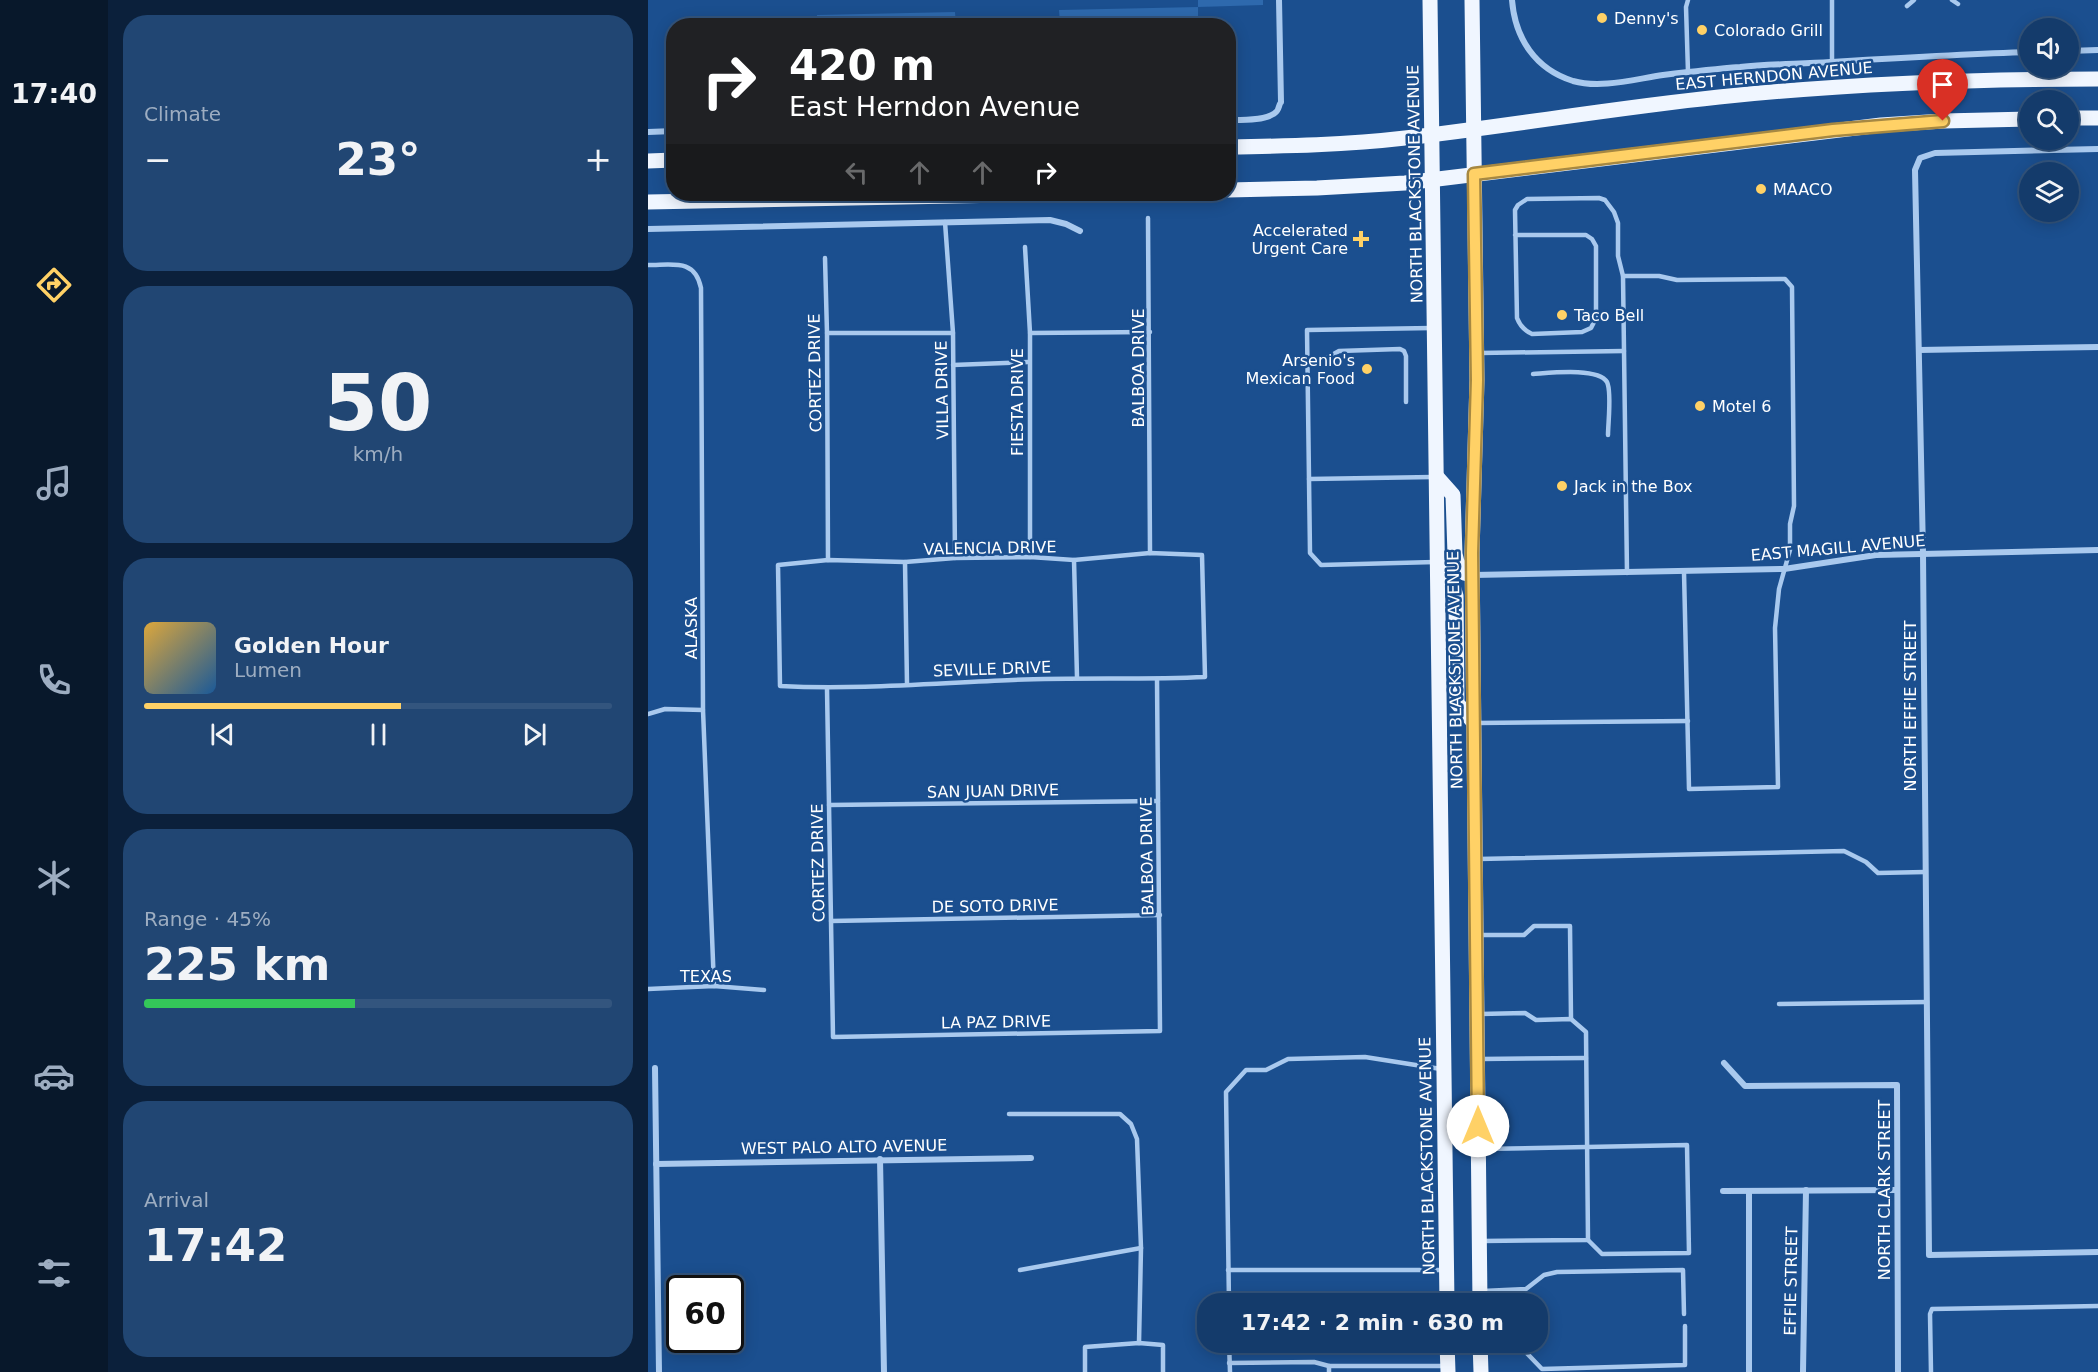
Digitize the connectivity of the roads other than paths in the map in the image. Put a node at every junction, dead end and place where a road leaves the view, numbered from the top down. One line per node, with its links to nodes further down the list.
1 (1279, 0): 20 (street)
2 (1430, 0): 24 (main road, NORTH BLACKSTONE AVENUE)
3 (1472, 0): 21 (main road, NORTH BLACKSTONE AVENUE)
4 (1512, 0): 15 (street)
5 (1688, 0): 15 (lane)
6 (1832, 0): 14 (lane)
7 (1914, 0): 10 (lane)
8 (1952, 0): 9 (lane)
9 (1958, 4)
10 (1907, 6)
11 (2098, 50): 12 (street)
12 (2079, 51)
13 (2019, 52): 14 (street)
14 (1832, 62): 15 (street)
15 (1688, 72)
16 (2098, 79): 21 (main road, EAST HERNDON AVENUE)
17 (2079, 118): 18 (main road)
18 (2098, 118)
19 (2019, 119): 29 (main road)
20 (1236, 120)
21 (1474, 129): 24 (main road, EAST HERNDON AVENUE); 29 (main road, NORTH BLACKSTONE AVENUE)
22 (666, 131): 23 (street)
23 (648, 132)
24 (1432, 135): 25 (main road, EAST HERNDON AVENUE); 30 (main road, NORTH BLACKSTONE AVENUE)
25 (1236, 147)
26 (2098, 149): 49 (street, NORTH EFFIE STREET)
27 (666, 160): 28 (main road)
28 (648, 161)
29 (1474, 174): 30 (main road); 51 (main road, NORTH BLACKSTONE AVENUE)
30 (1433, 179): 31 (main road); 43 (main road, NORTH BLACKSTONE AVENUE)
31 (1236, 190)
32 (698, 201): 33 (main road)
33 (648, 202)
34 (1148, 218): 44 (lane, BALBOA DRIVE)
35 (945, 222): 36 (street); 37 (street); 46 (lane, VILLA DRIVE)
36 (648, 229)
37 (1080, 231)
38 (1515, 235): 38 (lane); 42 (lane)
39 (1025, 247): 47 (lane, FIESTA DRIVE)
40 (825, 258): 45 (lane, CORTEZ DRIVE)
41 (648, 265): 79 (lane, ALASKA)
42 (1623, 276): 50 (lane); 69 (lane)
43 (1434, 328): 52 (lane); 58 (main road, NORTH BLACKSTONE AVENUE)
44 (1150, 332): 47 (lane); 61 (lane, BALBOA DRIVE)
45 (827, 333): 46 (lane); 65 (lane, CORTEZ DRIVE)
46 (953, 333): 54 (lane, VILLA DRIVE)
47 (1030, 333): 53 (lane, FIESTA DRIVE)
48 (2098, 347): 49 (street)
49 (1919, 350): 62 (street, NORTH EFFIE STREET)
50 (1624, 351): 51 (lane); 71 (lane)
51 (1476, 353): 72 (main road, NORTH BLACKSTONE AVENUE)
52 (1308, 359): 56 (lane); 59 (lane)
53 (1028, 362): 54 (lane); 63 (lane, FIESTA DRIVE)
54 (953, 365): 64 (lane, VILLA DRIVE)
55 (1533, 374): 57 (lane)
56 (1406, 402)
57 (1608, 435)
58 (1437, 477): 59 (lane); 68 (main road, NORTH BLACKSTONE AVENUE); 72 (main road)
59 (1310, 479): 68 (lane)
60 (2098, 550): 62 (street, EAST MAGILL AVENUE)
61 (1150, 553): 66 (lane, VALENCIA DRIVE); 74 (lane, VALENCIA DRIVE)
62 (1923, 553): 69 (street, EAST MAGILL AVENUE); 86 (street, NORTH EFFIE STREET)
63 (1030, 557): 64 (lane, VALENCIA DRIVE); 66 (lane, VALENCIA DRIVE)
64 (955, 558): 67 (lane, VALENCIA DRIVE)
65 (828, 560): 67 (lane, VALENCIA DRIVE); 77 (lane, VALENCIA DRIVE)
66 (1074, 560): 73 (lane)
67 (904, 562): 76 (lane)
68 (1438, 562): 82 (main road); 103 (main road, NORTH BLACKSTONE AVENUE)
69 (1784, 569): 70 (street, EAST MAGILL AVENUE); 81 (lane)
70 (1684, 572): 71 (street, EAST MAGILL AVENUE); 81 (lane)
71 (1626, 573): 72 (street, EAST MAGILL AVENUE)
72 (1472, 575): 82 (main road, NORTH BLACKSTONE AVENUE)
73 (1077, 677): 75 (lane, SEVILLE DRIVE); 76 (lane, SEVILLE DRIVE)
74 (1204, 677): 75 (lane, SEVILLE DRIVE)
75 (1157, 679): 83 (lane, BALBOA DRIVE)
76 (907, 684): 78 (lane, SEVILLE DRIVE)
77 (780, 686): 78 (lane, SEVILLE DRIVE)
78 (827, 688): 84 (lane, CORTEZ DRIVE)
79 (703, 710): 80 (lane); 90 (lane, ALASKA)
80 (648, 714)
81 (1688, 721): 82 (lane)
82 (1474, 723): 85 (main road, NORTH BLACKSTONE AVENUE)
83 (1158, 801): 84 (lane, SAN JUAN DRIVE); 87 (lane, BALBOA DRIVE)
84 (829, 805): 88 (lane, CORTEZ DRIVE)
85 (1475, 860): 86 (lane); 89 (main road, NORTH BLACKSTONE AVENUE)
86 (1925, 872): 93 (street, NORTH EFFIE STREET)
87 (1160, 915): 88 (lane, DE SOTO DRIVE); 97 (lane, BALBOA DRIVE)
88 (831, 921): 98 (lane, CORTEZ DRIVE)
89 (1476, 935): 95 (main road, NORTH BLACKSTONE AVENUE); 96 (lane)
90 (714, 987): 91 (lane, TEXAS); 92 (lane, TEXAS)
91 (648, 989)
92 (764, 990)
93 (1927, 1002): 94 (lane); 117 (street, NORTH EFFIE STREET)
94 (1779, 1005)
95 (1477, 1014): 96 (lane); 100 (main road, NORTH BLACKSTONE AVENUE)
96 (1571, 1019): 99 (lane)
97 (1160, 1031): 98 (lane, LA PAZ DRIVE)
98 (833, 1037)
99 (1586, 1058): 100 (lane); 105 (lane)
100 (1477, 1059): 106 (main road, NORTH BLACKSTONE AVENUE)
101 (1724, 1063): 111 (street, NORTH CLARK STREET)
102 (655, 1068): 109 (street)
103 (1444, 1070): 119 (lane); 120 (main road, NORTH BLACKSTONE AVENUE)
104 (1009, 1114): 116 (lane)
105 (1587, 1147): 106 (lane); 114 (lane); 114 (lane)
106 (1478, 1149): 115 (main road, NORTH BLACKSTONE AVENUE)
107 (1031, 1158): 108 (street, WEST PALO ALTO AVENUE)
108 (880, 1159): 109 (street, WEST PALO ALTO AVENUE); 138 (street)
109 (656, 1164): 137 (street)
110 (1806, 1190): 111 (street); 113 (street); 144 (street, EFFIE STREET)
111 (1897, 1190): 145 (street, NORTH CLARK STREET)
112 (1723, 1191): 113 (street)
113 (1749, 1191): 143 (street)
114 (1588, 1240): 115 (lane)
115 (1480, 1241): 123 (main road, NORTH BLACKSTONE AVENUE)
116 (1141, 1248): 118 (lane); 128 (lane)
117 (2098, 1252)
118 (1020, 1270)
119 (1228, 1270): 120 (lane); 121 (lane)
120 (1446, 1270): 122 (main road, NORTH BLACKSTONE AVENUE)
121 (1229, 1293)
122 (1447, 1293)
123 (1480, 1293)
124 (1503, 1293): 126 (lane)
125 (2098, 1306): 146 (lane)
126 (1684, 1314)
127 (1684, 1326): 132 (lane)
128 (1139, 1343): 139 (lane); 140 (lane)
129 (1229, 1353): 133 (lane)
130 (1448, 1353): 136 (main road)
131 (1480, 1353): 142 (main road)
132 (1527, 1353)
133 (1229, 1363): 134 (lane); 141 (lane)
134 (1329, 1369): 135 (lane)
135 (1412, 1369): 136 (lane)
136 (1449, 1370)
137 (659, 1372)
138 (884, 1372)
139 (1085, 1372)
140 (1163, 1372)
141 (1230, 1372)
142 (1481, 1372)
143 (1749, 1372)
144 (1803, 1372)
145 (1898, 1372)
146 (1931, 1372)

